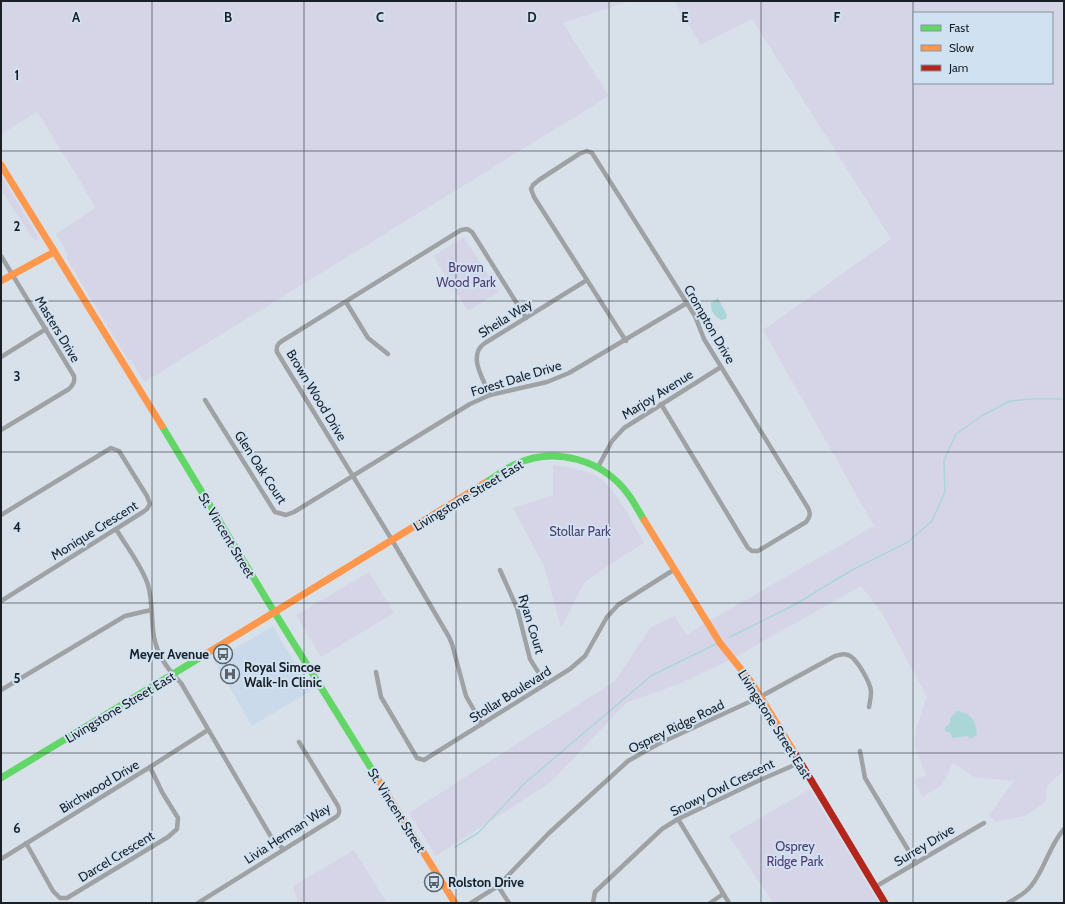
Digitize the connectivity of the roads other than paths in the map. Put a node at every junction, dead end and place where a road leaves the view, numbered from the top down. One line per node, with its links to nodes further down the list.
1 (1, 165): 2 (street, St. Vincent Street)
2 (54, 252): 4 (street); 28 (street, St. Vincent Street)
3 (1, 256): 4 (street, Masters Drive)
4 (12, 274): 6 (street); 10 (street, Masters Drive)
5 (587, 280): 8 (street, Crompton Drive); 9 (street, Sheila Way); 11 (street, Crompton Drive)
6 (1, 281)
7 (346, 302): 9 (street, Brown Wood Drive); 12 (street); 20 (street, Brown Wood Drive)
8 (687, 303): 11 (street, Forest Dale Drive); 14 (street, Crompton Drive)
9 (526, 318): 15 (street, Sheila Way)
10 (46, 329): 13 (street); 18 (street, Masters Drive)
11 (626, 341): 15 (street, Forest Dale Drive)
12 (388, 354)
13 (1, 357)
14 (721, 367): 17 (street, Marjoy Avenue); 17 (street, Crompton Drive)
15 (490, 396): 20 (street, Forest Dale Drive)
16 (205, 400): 20 (street, Glen Oak Court)
17 (661, 404): 19 (street, Marjoy Avenue)
18 (1, 430)
19 (598, 467): 23 (street, Livingstone Street East); 24 (street, Livingstone Street East)
20 (353, 475): 23 (street, Brown Wood Drive)
21 (1, 515): 22 (street, Monique Crescent)
22 (116, 529): 26 (street, Monique Crescent); 27 (street)
23 (392, 540): 28 (street, Livingstone Street East); 35 (street, Brown Wood Drive)
24 (675, 569): 31 (street, Stollar Boulevard); 33 (street, Livingstone Street East)
25 (500, 570): 31 (street, Ryan Court)
26 (1, 601)
27 (151, 610): 30 (street); 32 (street)
28 (275, 613): 30 (street, Livingstone Street East); 53 (street, St. Vincent Street)
29 (376, 672): 35 (street, Stollar Boulevard)
30 (173, 675): 36 (street); 41 (street, Livingstone Street East)
31 (546, 684): 35 (street, Stollar Boulevard)
32 (1, 690)
33 (760, 697): 34 (street, Osprey Ridge Road); 39 (street, Livingstone Street East); 49 (street, Osprey Ridge Road)
34 (869, 707)
35 (482, 724)
36 (208, 730): 40 (street, Birchwood Drive); 46 (street)
37 (299, 742): 46 (street, Livia Herman Way)
38 (860, 752): 48 (street)
39 (799, 763): 42 (street, Snowy Owl Crescent); 50 (street, Livingstone Street East)
40 (150, 767): 45 (street, Birchwood Drive); 45 (street, Darcel Crescent)
41 (1, 778)
42 (678, 819): 51 (street); 56 (street, Snowy Owl Crescent)
43 (984, 822): 48 (street, Surrey Drive)
44 (1064, 829): 60 (street)
45 (26, 843): 47 (street, Birchwood Drive)
46 (283, 850): 52 (street, Livia Herman Way)
47 (1, 859)
48 (916, 863): 50 (street, Surrey Drive)
49 (498, 886): 54 (street, Osprey Ridge Road); 55 (street)
50 (875, 887): 59 (street, Livingstone Street East)
51 (723, 894): 57 (street); 58 (street)
52 (198, 903)
53 (455, 903)
54 (471, 903)
55 (509, 903)
56 (593, 903)
57 (710, 903)
58 (729, 903)
59 (886, 903)
60 (1008, 903)

